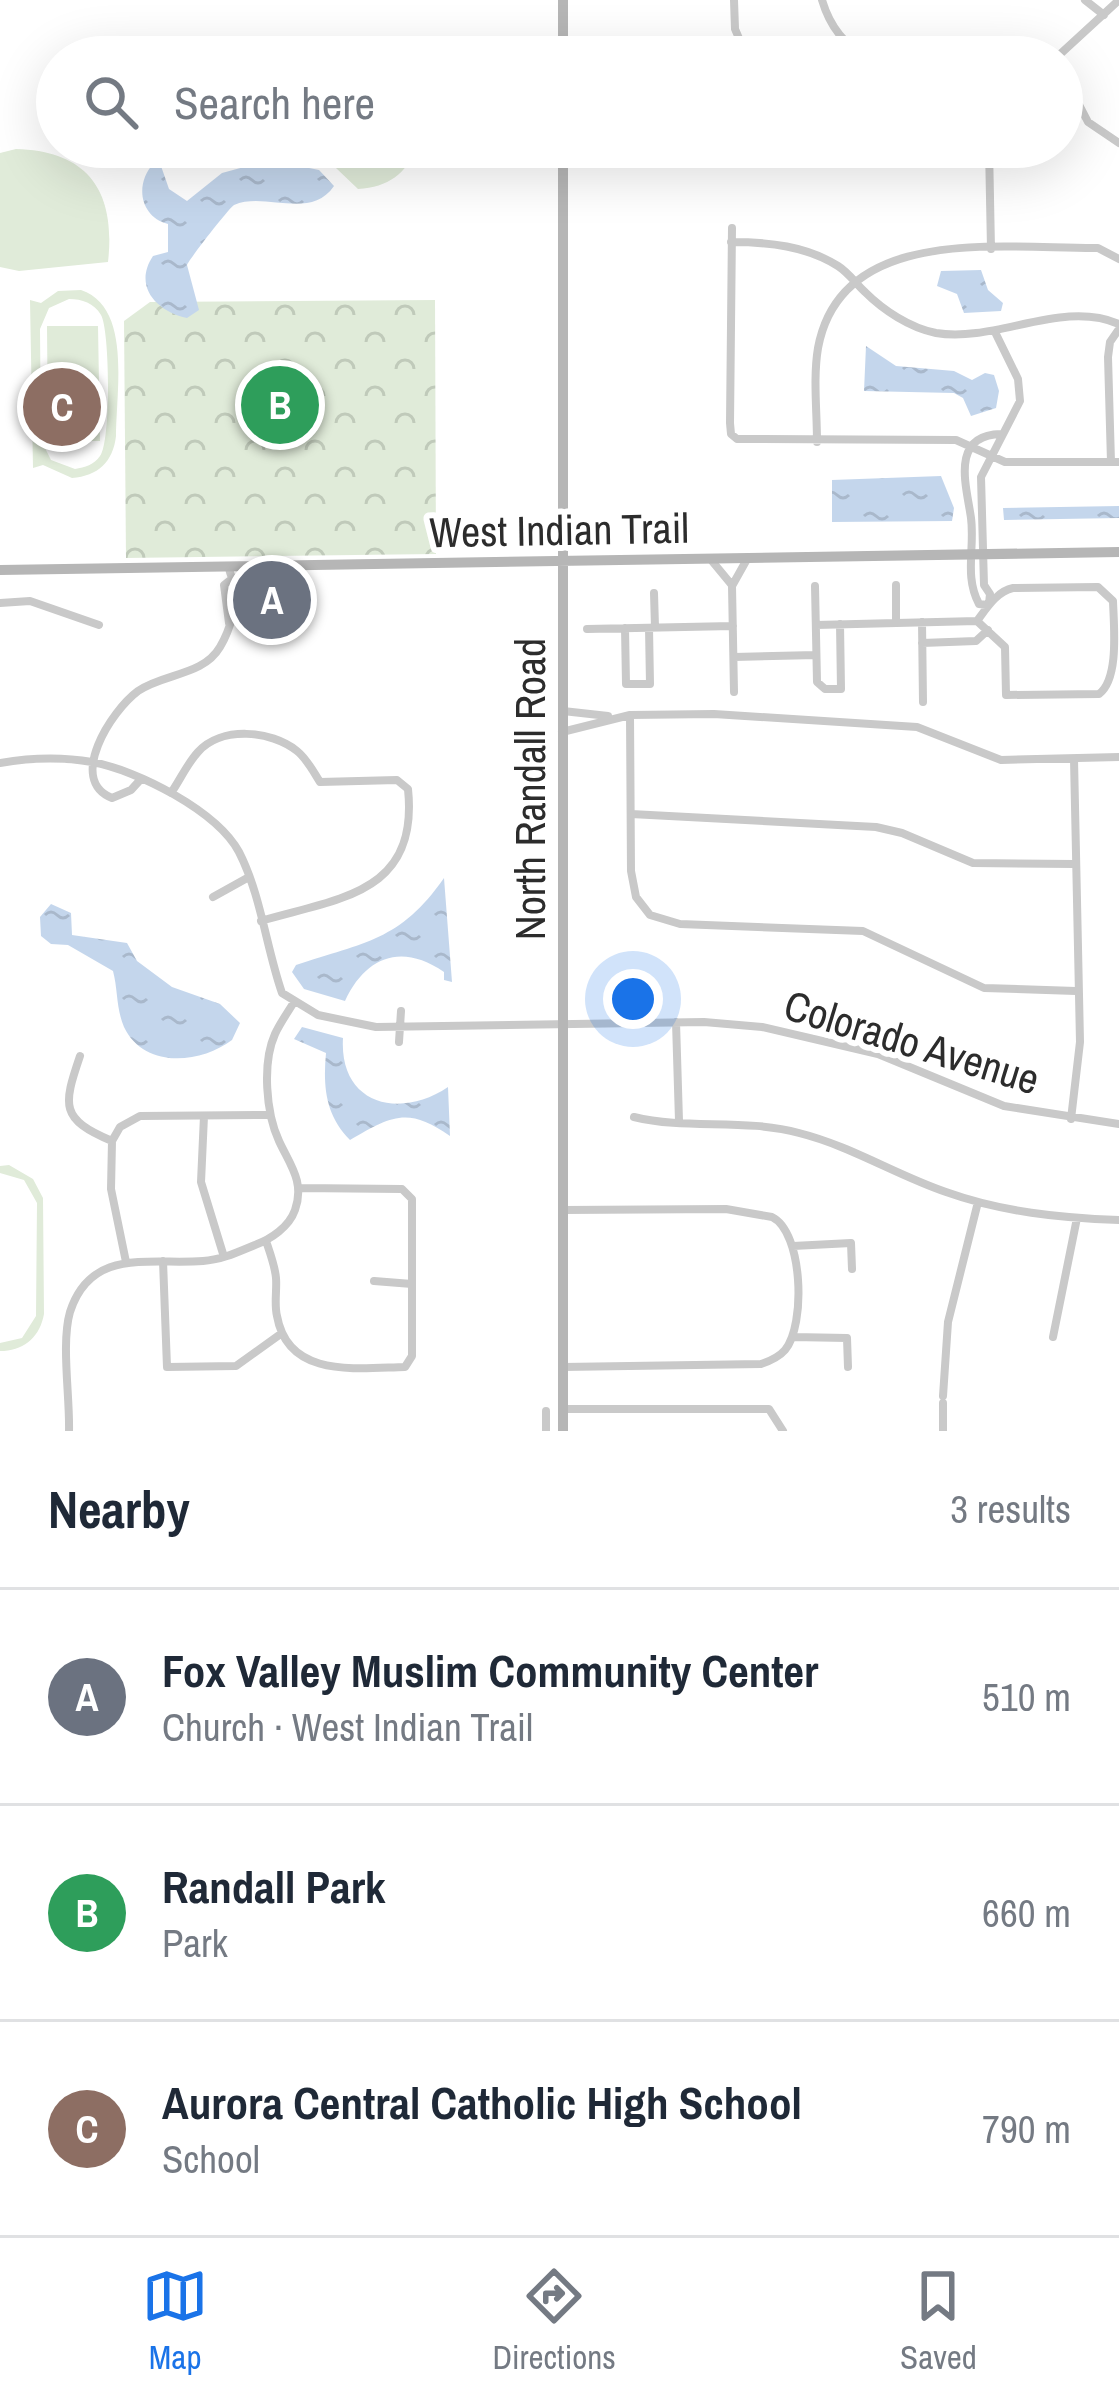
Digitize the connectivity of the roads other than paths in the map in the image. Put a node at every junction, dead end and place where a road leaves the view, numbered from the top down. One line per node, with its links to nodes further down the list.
1 (563, 0): 7 (main road)
2 (734, 0): 8 (street)
3 (822, 0): 9 (street)
4 (1085, 0): 6 (street)
5 (1119, 0): 6 (street)
6 (1104, 15): 10 (street)
7 (563, 36)
8 (738, 36)
9 (839, 36)
10 (1080, 36)
11 (1083, 112): 12 (street)
12 (1119, 143)
13 (563, 168): 31 (main road, North Randall Road)
14 (989, 168): 17 (street)
15 (731, 228): 16 (street)
16 (731, 242): 19 (street); 23 (street)
17 (992, 249): 18 (street); 19 (street)
18 (1119, 259)
19 (855, 282): 21 (street); 23 (street)
20 (1119, 327): 21 (street); 26 (street)
21 (995, 331): 22 (street)
22 (1001, 434): 24 (street); 25 (street)
23 (817, 442): 24 (street)
24 (972, 447): 25 (street); 28 (street)
25 (992, 456): 26 (street); 28 (street)
26 (1115, 462)
27 (1119, 552): 28 (main road, West Indian Trail)
28 (977, 555): 30 (main road, West Indian Trail); 39 (street)
29 (712, 561): 30 (main road, West Indian Trail); 31 (main road, West Indian Trail); 35 (street)
30 (746, 561): 35 (street)
31 (563, 563): 32 (main road, West Indian Trail); 56 (main road, North Randall Road)
32 (229, 565): 33 (main road, West Indian Trail); 62 (street)
33 (0, 570)
34 (896, 585): 41 (street)
35 (732, 586): 46 (street)
36 (815, 586): 45 (street)
37 (654, 593): 47 (street)
38 (0, 603): 44 (street)
39 (989, 605): 40 (street); 50 (street)
40 (977, 621): 42 (street); 50 (street)
41 (896, 622): 42 (street); 43 (street)
42 (922, 622): 51 (street)
43 (840, 624): 45 (street); 52 (street)
44 (99, 625)
45 (816, 625): 52 (street)
46 (733, 626): 47 (street); 53 (street)
47 (652, 627): 48 (street); 48 (street)
48 (625, 628): 49 (street)
49 (587, 629)
50 (988, 630): 51 (street)
51 (922, 643): 55 (street)
52 (816, 655): 53 (street)
53 (734, 657): 54 (street)
54 (734, 692)
55 (922, 702)
56 (562, 711): 58 (street); 59 (main road, North Randall Road)
57 (630, 715): 58 (street); 61 (street); 66 (street)
58 (615, 717): 59 (street)
59 (562, 732): 75 (main road, North Randall Road)
60 (1119, 757): 61 (street)
61 (1074, 759): 67 (street)
62 (94, 762): 63 (street); 64 (street); 64 (street)
63 (0, 763)
64 (142, 779): 65 (street)
65 (171, 793): 68 (street); 70 (street)
66 (631, 814): 67 (street); 71 (street)
67 (1075, 864): 71 (street)
68 (249, 878): 69 (street); 70 (street)
69 (213, 897)
70 (261, 921): 72 (street)
71 (1076, 991): 82 (street)
72 (294, 1002): 76 (street, Colorado Avenue); 79 (street)
73 (401, 1011): 76 (street)
74 (676, 1022): 75 (street, Colorado Avenue); 82 (street, Colorado Avenue); 83 (street)
75 (562, 1024): 76 (street, Colorado Avenue); 88 (main road, North Randall Road)
76 (400, 1028): 77 (street)
77 (399, 1042)
78 (80, 1056): 85 (street)
79 (270, 1115): 80 (street); 86 (street)
80 (204, 1116): 85 (street); 93 (street)
81 (634, 1117): 83 (street)
82 (1071, 1119): 84 (street, Colorado Avenue)
83 (679, 1120): 87 (street)
84 (1119, 1124)
85 (112, 1141): 95 (street)
86 (299, 1188): 91 (street); 98 (street)
87 (978, 1202): 89 (street); 110 (street)
88 (563, 1210): 92 (street); 102 (main road, North Randall Road)
89 (1077, 1218): 90 (street); 101 (street)
90 (1119, 1220)
91 (266, 1241): 93 (street); 99 (street)
92 (793, 1246): 96 (street); 100 (street)
93 (224, 1257): 94 (street)
94 (163, 1261): 95 (street); 99 (street)
95 (126, 1263): 106 (street)
96 (852, 1269)
97 (374, 1281): 98 (street)
98 (412, 1284): 99 (street)
99 (281, 1333)
100 (793, 1336): 102 (street); 103 (street)
101 (1053, 1337)
102 (563, 1366): 104 (main road, North Randall Road)
103 (848, 1367)
104 (563, 1409): 108 (main road, North Randall Road); 109 (street)
105 (546, 1411): 107 (street)
106 (69, 1431)
107 (546, 1431)
108 (563, 1431)
109 (783, 1431)
110 (943, 1431)

